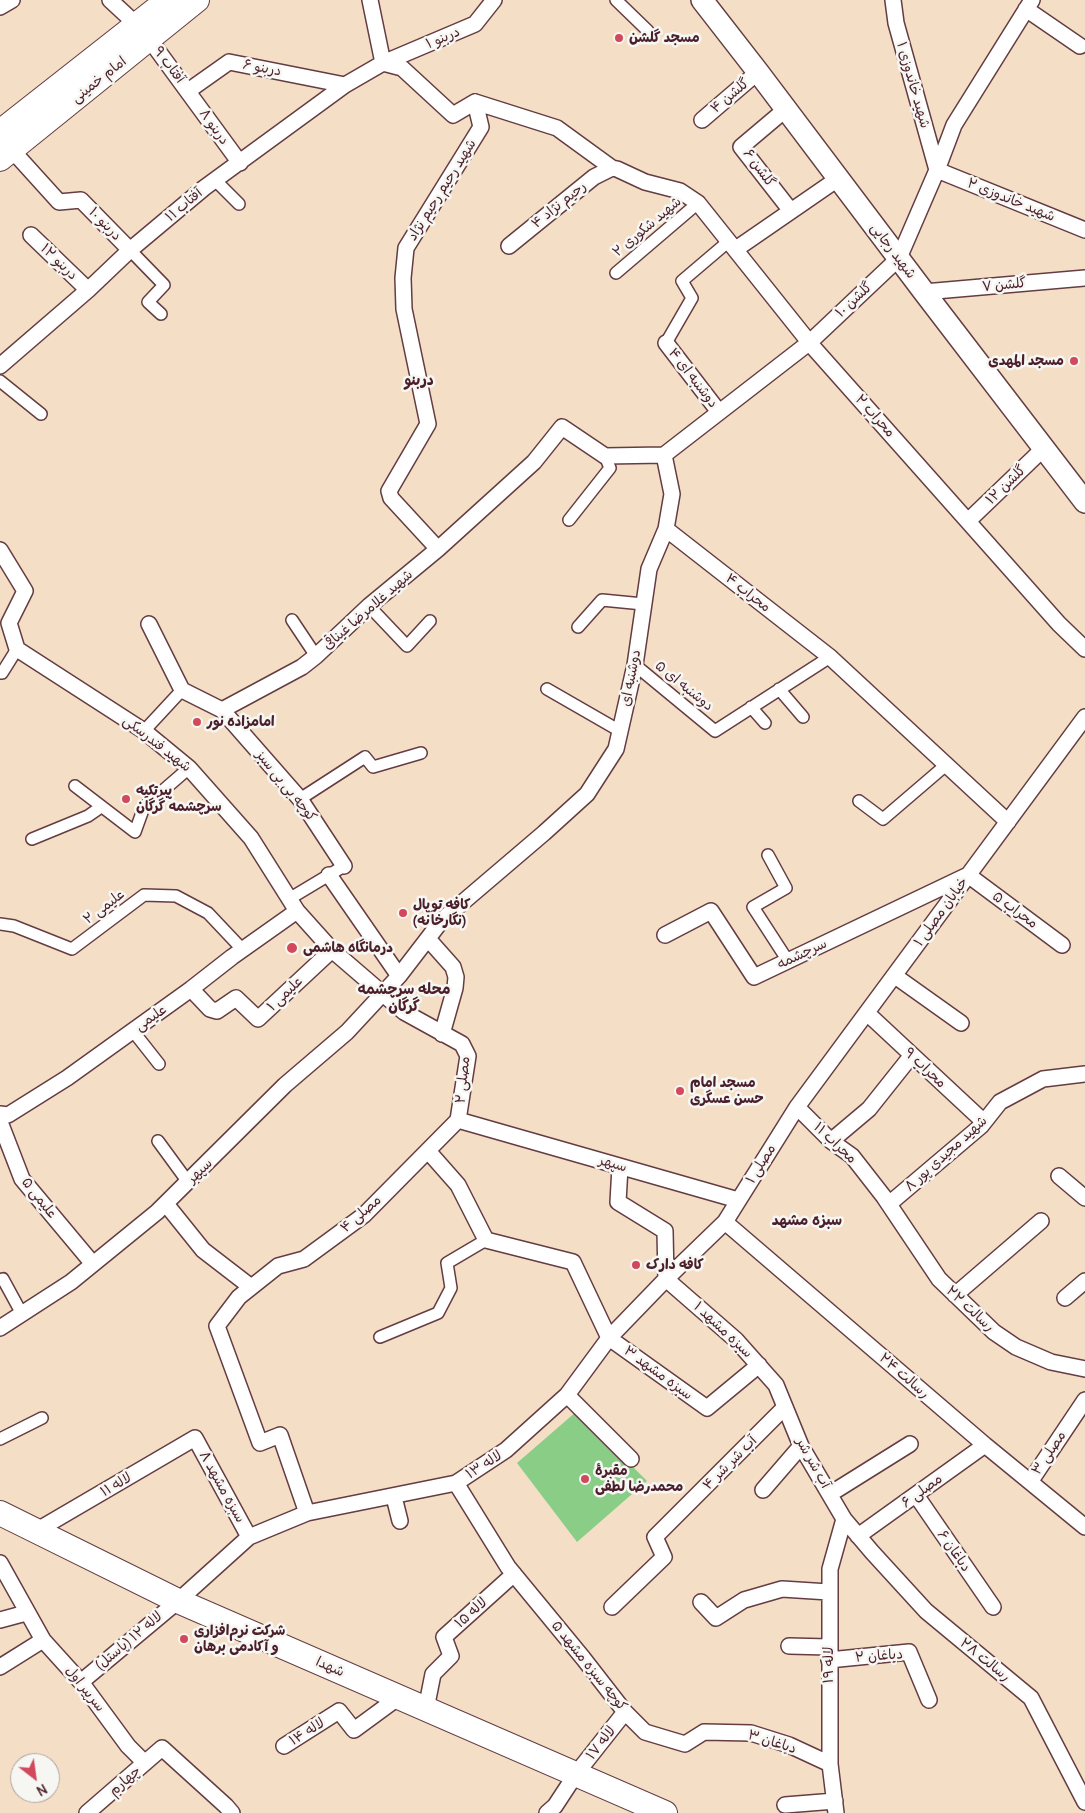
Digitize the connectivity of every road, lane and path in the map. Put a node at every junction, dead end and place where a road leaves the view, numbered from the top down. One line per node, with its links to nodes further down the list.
1 (12, 0): 11 (street)
2 (110, 0): 13 (street, آفتاب ۹)
3 (168, 0): 13 (main road, امام خمینی)
4 (197, 0): 13 (main road, امام خمینی)
5 (370, 0): 15 (street)
6 (494, 0): 15 (street, دربنو ۱)
7 (616, 0): 12 (street)
8 (702, 0): 16 (main road, شهید رجایی)
9 (893, 0): 25 (street, ۱ شهید خاندوزی)
10 (1029, 4): 14 (street); 25 (street)
11 (0, 7)
12 (648, 31)
13 (143, 32): 18 (street, آفتاب ۹); 22 (main road, امام خمینی)
14 (1080, 46)
15 (382, 63): 17 (street, آفتاب ۱۱); 19 (street)
16 (758, 72): 20 (main road, شهید رجایی); 21 (street, ۴ گلشن)
17 (345, 85): 18 (street, ۶ دربنو); 23 (street, آفتاب ۱۱)
18 (188, 91): 23 (street, ۸ دربنو)
19 (475, 102): 24 (street, ۲ محراب); 55 (street, شهید رحیم رحیم نژاد)
20 (786, 109): 26 (main road, شهید رجایی); 30 (street, ۶ گلشن)
21 (702, 120)
22 (4, 147): 35 (street, ۱۰ دربنو)
23 (240, 162): 27 (street, آفتاب ۱۱)
24 (612, 168): 28 (street, ۲ محراب); 34 (street, رحیم نژاد ۴)
25 (938, 170): 31 (street, ۲ شهید خاندوزی); 36 (street)
26 (838, 178): 30 (street); 36 (main road, شهید رجایی)
27 (215, 180): 29 (street); 35 (street, آفتاب ۱۱)
28 (698, 203): 33 (street, ۲ محراب); 37 (street, ۲ شهید شکوری)
29 (239, 204)
30 (791, 211): 33 (street)
31 (1085, 230)
32 (31, 235): 39 (street, ۱۲ دربنو)
33 (732, 245): 42 (street, ۲ محراب); 43 (street)
34 (509, 246)
35 (130, 250): 39 (street, آفتاب ۱۱); 41 (street)
36 (898, 258): 40 (main road, شهید رجایی); 42 (street, ۱۰ گلشن)
37 (616, 273)
38 (1085, 278): 40 (street, ۷ گلشن)
39 (88, 290): 44 (street, آفتاب ۱۱)
40 (924, 292): 48 (main road, شهید رجایی)
41 (162, 314)
42 (810, 342): 46 (street); 53 (street, ۲ محراب)
43 (666, 343): 46 (street, ۴ دوشنبه ای)
44 (0, 366)
45 (0, 380): 47 (street)
46 (719, 412): 49 (street)
47 (41, 414)
48 (1043, 449): 51 (main road, شهید رجایی); 53 (street, ۱۲ گلشن)
49 (664, 455): 50 (street); 54 (street, دوشنبه ای)
50 (605, 456): 52 (street); 55 (street, شهید غلامرضا غیناقی)
51 (1085, 502)
52 (569, 520)
53 (968, 521): 65 (street, ۲ محراب)
54 (666, 529): 57 (street, دوشنبه ای); 67 (street, ۴ محراب)
55 (438, 549): 58 (street, شهید غلامرضا غیناقی)
56 (0, 550): 61 (street)
57 (643, 604): 63 (street); 68 (street, دوشنبه ای)
58 (369, 606): 60 (street); 66 (street, شهید غلامرضا غیناقی)
59 (292, 620): 66 (street)
60 (430, 621)
61 (5, 622): 64 (street)
62 (149, 624): 72 (street)
63 (578, 627)
64 (17, 649): 69 (street); 78 (street, شهید فندرسکی)
65 (1085, 649)
66 (316, 656): 74 (street, شهید غلامرضا غیناقی)
67 (830, 657): 71 (street); 81 (street, ۴ محراب)
68 (635, 665): 73 (street, ۵ دوشنبه ای); 79 (street, دوشنبه ای)
69 (0, 673)
70 (547, 689): 79 (street)
71 (780, 689): 73 (street); 75 (street)
72 (182, 690): 74 (street); 78 (street)
73 (751, 707): 77 (street)
74 (222, 710): 84 (street, کوچه بی بی سبز)
75 (803, 717)
76 (1085, 717): 87 (street, خیابان مصلی ۱)
77 (765, 723)
78 (144, 731): 82 (street, شهید فندرسکی)
79 (620, 731): 96 (street, دوشنبه ای)
80 (420, 753): 84 (street)
81 (946, 765): 85 (street); 87 (street, ۴ محراب)
82 (189, 768): 86 (street); 93 (street, شهید فندرسکی)
83 (75, 786): 86 (street)
84 (300, 799): 90 (street, کوچه بی بی سبز)
85 (858, 801)
86 (102, 807): 88 (street)
87 (1008, 822): 92 (street, خیابان مصلی ۱)
88 (32, 839)
89 (768, 855): 100 (street)
90 (344, 866): 91 (street)
91 (329, 875): 93 (street); 101 (street)
92 (968, 875): 97 (street, ۵ محراب); 100 (street, سرچشمه); 102 (street, خیابان مصلی ۱)
93 (293, 905): 98 (street, علیمی); 99 (street, شهید فندرسکی)
94 (0, 924): 98 (street, ۲ علیمی)
95 (665, 935): 100 (street, سرچشمه)
96 (429, 940): 101 (street, دوشنبه ای); 108 (street)
97 (1062, 944)
98 (242, 949): 103 (street, علیمی)
99 (332, 950): 103 (street, ۱ علیمی); 104 (street, شهید فندرسکی)
100 (788, 961)
101 (399, 976): 104 (street, دوشنبه ای)
102 (895, 976): 105 (street, خیابان مصلی ۱); 106 (street)
103 (191, 989): 107 (street, علیمی)
104 (383, 994): 108 (street, ۲ مصلی); 122 (street, سپهر)
105 (866, 1013): 109 (street, ۹ محراب); 112 (street, خیابان مصلی ۱)
106 (961, 1023)
107 (133, 1030): 110 (street); 113 (street, علیمی)
108 (442, 1034): 114 (street, ۲ مصلی)
109 (912, 1056): 116 (street, ۹ محراب); 118 (street)
110 (160, 1064)
111 (1085, 1074): 116 (street, ۸ شهید مجیدی پور)
112 (797, 1107): 118 (street, ۱۱ محراب); 124 (street, ۱ مصلی)
113 (0, 1114)
114 (458, 1120): 119 (street, ۴ مصلی); 120 (street, سپهر)
115 (0, 1122): 130 (street, ۵ علیمی)
116 (984, 1122): 126 (street, ۸ شهید مجیدی پور)
117 (158, 1141): 122 (street)
118 (831, 1141): 126 (street, ۱۱ محراب)
119 (428, 1151): 129 (street); 134 (street, ۴ مصلی)
120 (620, 1167): 124 (street, سپهر); 131 (street)
121 (1059, 1176): 123 (street)
122 (188, 1182): 125 (street, سپهر)
123 (1085, 1198)
124 (738, 1200): 128 (street, ۱ مصلی)
125 (166, 1204): 130 (street, سپهر); 134 (street)
126 (889, 1204): 135 (street, ۲۲ رسالت)
127 (1041, 1221): 135 (street)
128 (725, 1222): 131 (street, لاله ۱۳); 151 (street, ۲۴ رسالت)
129 (486, 1240): 139 (street); 140 (street)
130 (94, 1264): 137 (street, سپهر)
131 (666, 1278): 140 (street, لاله ۱۳); 141 (street, ۱ سبزه مشهد)
132 (0, 1280): 137 (street)
133 (1085, 1281): 136 (street)
134 (251, 1287): 161 (street, ۴ مصلی)
135 (955, 1295): 142 (street, ۲۲ رسالت)
136 (1065, 1298)
137 (22, 1314): 138 (street, سپهر)
138 (0, 1328)
139 (380, 1336)
140 (609, 1338): 141 (street, ۳ سبزه مشهد); 144 (street, لاله ۱۳)
141 (759, 1365): 143 (street, ۱ سبزه مشهد)
142 (1085, 1369)
143 (776, 1385): 146 (street, آب شر شر)
144 (567, 1395): 153 (street); 155 (street, لاله ۱۳)
145 (1085, 1400): 154 (street, ۳ مصلی)
146 (785, 1407): 152 (street, آب شر شر); 174 (street, ۴ آب شر شر)
147 (42, 1418): 149 (street)
148 (195, 1438): 165 (street, ۱۱ لاله); 167 (street, ۸ سبزه مشهد)
149 (0, 1439)
150 (910, 1444): 157 (street)
151 (985, 1445): 154 (street, ۲۴ رسالت); 158 (street, ۶ مصلی)
152 (801, 1446): 156 (street); 157 (street, آب شر شر)
153 (631, 1459)
154 (1030, 1482): 164 (street, ۲۴ رسالت)
155 (456, 1483): 159 (street, لاله ۱۳); 169 (street, کوچه سبزه مشهد ۵)
156 (762, 1490)
157 (830, 1494): 162 (street, آب شر شر)
158 (916, 1495): 166 (street, ۶ مصلی); 173 (street, ۶ دباغان)
159 (394, 1496): 161 (street, لاله ۱۳); 163 (street)
160 (0, 1513): 165 (main road, شهدا)
161 (307, 1513): 167 (street, لاله ۱۳)
162 (844, 1519): 166 (street, آب شر شر); 170 (street, ۱۹ لاله)
163 (400, 1521)
164 (1085, 1528)
165 (36, 1531): 171 (main road, شهدا)
166 (858, 1536): 191 (street, ۲۸ رسالت)
167 (250, 1537): 171 (street, لاله ۱۳)
168 (0, 1563): 175 (street, سرپیر اول)
169 (511, 1570): 184 (street, ۱۵ لاله); 185 (street, کوچه سبزه مشهد ۵)
170 (829, 1592): 172 (street); 179 (street, ۱۹ لاله)
171 (178, 1600): 181 (street, لاله ۱۲ (پاستل)); 182 (main road, شهدا)
172 (702, 1602)
173 (993, 1606)
174 (612, 1607)
175 (26, 1612): 176 (street); 177 (street, سرپیر اول)
176 (0, 1620)
177 (43, 1640): 180 (street); 181 (street, سرپیر اول)
178 (789, 1646): 179 (street)
179 (829, 1653): 183 (street, ۲ دباغان); 189 (street, ۱۹ لاله)
180 (0, 1667)
181 (81, 1682): 188 (street, سرپیر اول)
182 (399, 1697): 184 (main road, شهدا); 187 (street, ۱۴ لاله)
183 (928, 1700)
184 (426, 1709): 190 (main road, شهدا)
185 (625, 1712): 186 (street, کوچه سبزه مشهد ۵); 190 (street, ۱۷ لاله)
186 (685, 1744): 189 (street, ۳ دباغان)
187 (284, 1746)
188 (145, 1763): 194 (street, چهارم); 195 (street, چهارم)
189 (830, 1764): 193 (street, ۱۹ لاله)
190 (576, 1774): 196 (street, ۱۷ لاله); 197 (main road, شهدا)
191 (1085, 1802)
192 (785, 1805): 193 (street)
193 (835, 1807)
194 (87, 1813)
195 (232, 1813)
196 (547, 1813)
197 (665, 1813)

